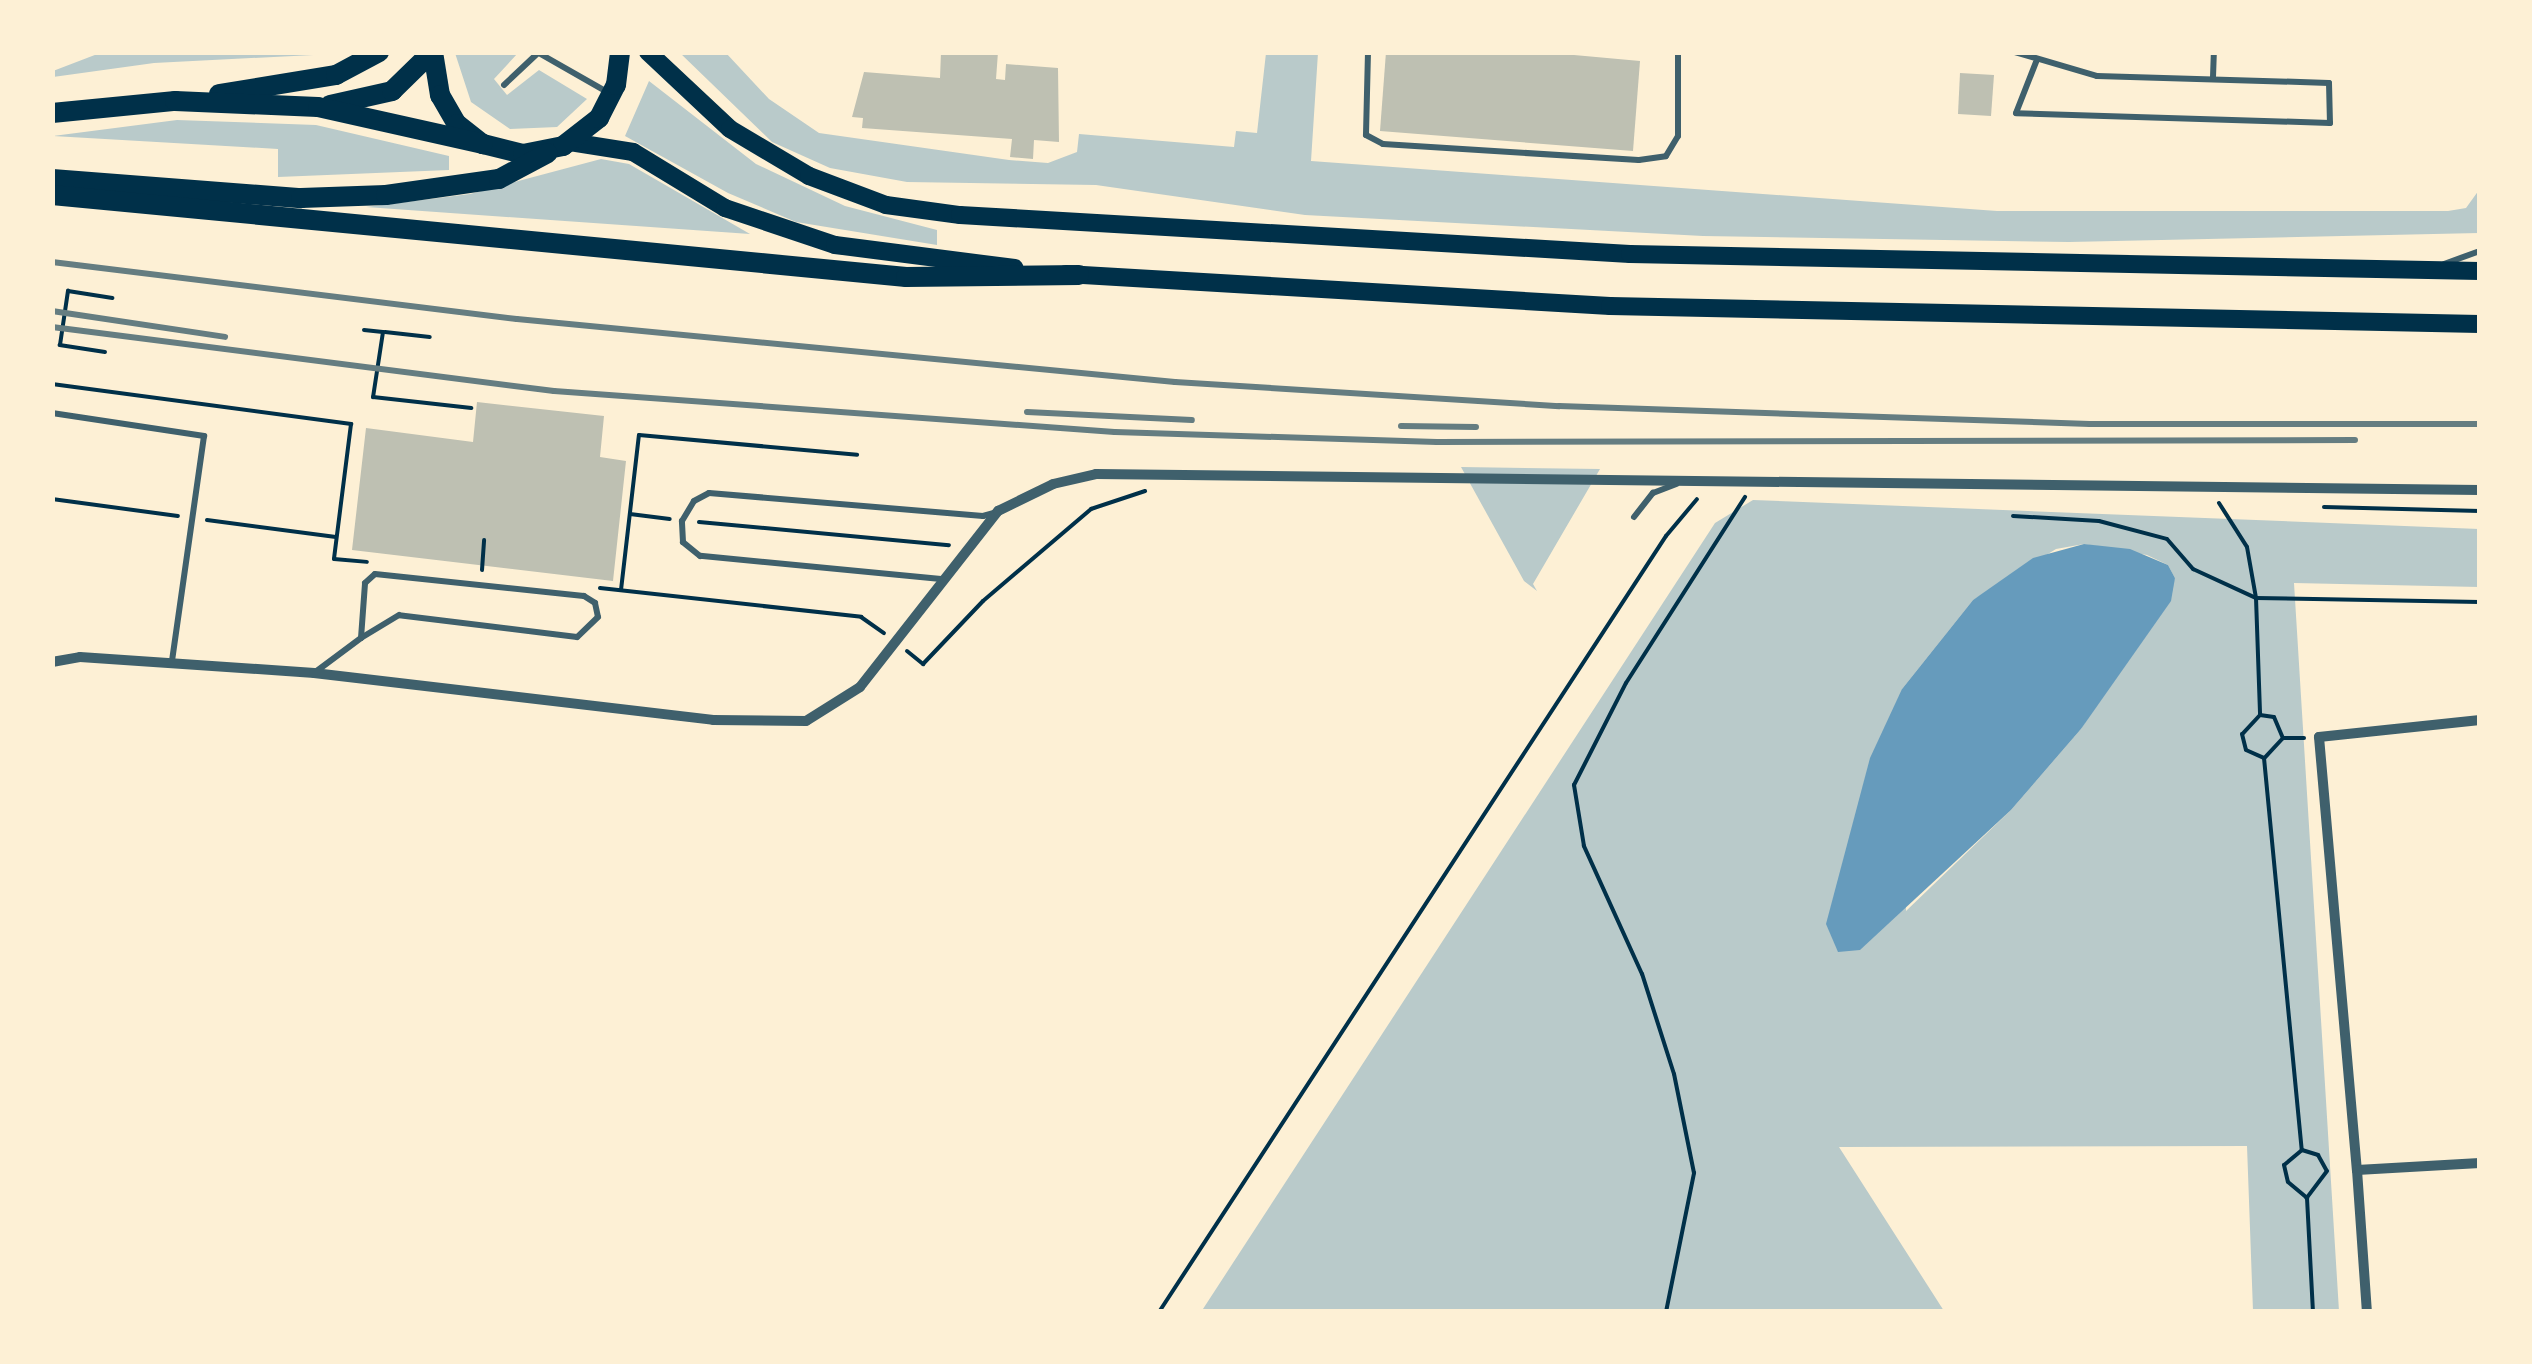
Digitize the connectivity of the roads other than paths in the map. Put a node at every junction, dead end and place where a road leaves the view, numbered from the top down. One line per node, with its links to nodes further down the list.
1 (379, 52): 14 (highway)
2 (433, 52): 15 (highway); 18 (highway)
3 (620, 52): 13 (highway)
4 (648, 52): 23 (main road)
5 (1368, 52): 6 (lane)
6 (1678, 52)
7 (2015, 52): 10 (lane)
8 (2214, 52): 11 (lane)
9 (538, 53): 12 (lane); 13 (lane)
10 (2036, 62): 11 (lane); 11 (lane)
11 (2214, 77)
12 (504, 85)
13 (612, 94): 17 (highway)
14 (174, 102): 15 (highway); 16 (highway)
15 (318, 106): 18 (highway)
16 (52, 114)
17 (570, 142): 19 (highway); 25 (main road)
18 (483, 144): 19 (highway)
19 (548, 153): 20 (highway)
20 (52, 179)
21 (52, 194): 25 (highway)
22 (2480, 252): 23 (lane)
23 (2419, 270): 24 (main road)
24 (2480, 271)
25 (1079, 275): 26 (main road)
26 (2480, 324)
27 (52, 413): 35 (lane)
28 (1686, 480): 29 (street); 30 (street); 31 (lane)
29 (2480, 490)
30 (998, 512): 32 (street); 32 (lane)
31 (1634, 517)
32 (941, 579): 36 (street)
33 (360, 638): 33 (lane); 36 (lane)
34 (52, 662): 35 (street)
35 (172, 662): 36 (street)
36 (314, 673)
37 (2480, 720): 39 (street)
38 (2480, 1163): 39 (street)
39 (2357, 1170): 40 (street)
40 (2367, 1312)

